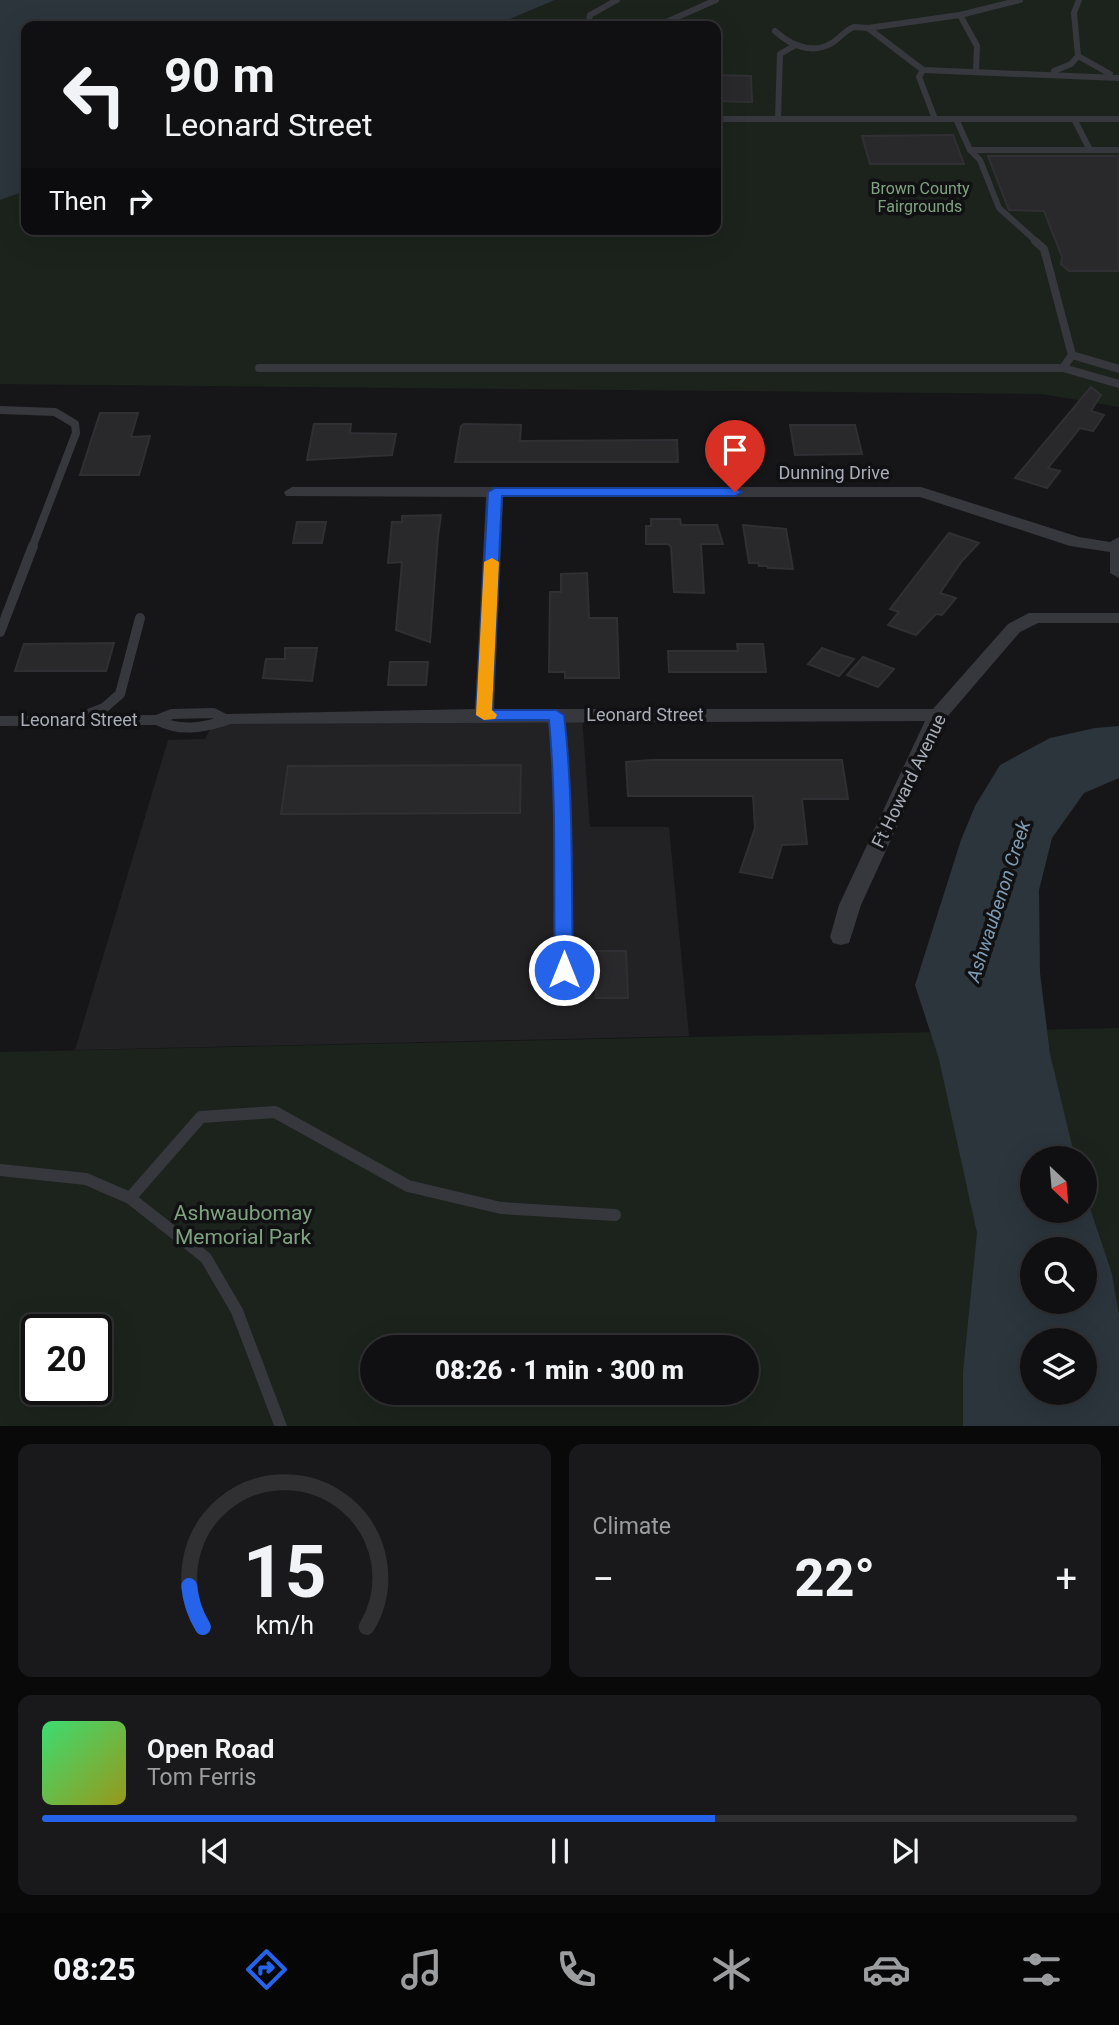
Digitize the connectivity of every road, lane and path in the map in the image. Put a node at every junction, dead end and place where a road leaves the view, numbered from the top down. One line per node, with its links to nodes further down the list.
1 (617, 0): 6 (lane)
2 (716, 0): 7 (lane)
3 (1020, 0): 5 (lane)
4 (1079, 0): 11 (lane)
5 (960, 15): 8 (lane); 13 (lane)
6 (590, 21)
7 (667, 21)
8 (868, 28): 10 (lane); 12 (lane)
9 (775, 31): 10 (lane)
10 (794, 46): 16 (lane)
11 (1078, 56): 14 (lane); 15 (lane)
12 (923, 70): 13 (lane); 18 (lane)
13 (976, 71): 14 (lane)
14 (1045, 73): 15 (lane)
15 (1116, 77)
16 (778, 118): 17 (lane); 18 (lane)
17 (721, 119)
18 (935, 119): 19 (lane)
19 (956, 119): 20 (lane); 23 (lane)
20 (1073, 119): 21 (lane); 24 (lane)
21 (1119, 119)
22 (1119, 149): 24 (lane)
23 (970, 150): 24 (lane); 25 (lane)
24 (1090, 150)
25 (1072, 355): 26 (lane); 28 (lane)
26 (1063, 368): 27 (lane); 29 (lane)
27 (259, 369)
28 (1119, 369)
29 (1119, 384)
30 (0, 410): 37 (lane)
31 (292, 492): 32 (street, Dunning Drive)
32 (495, 492): 33 (street, Dunning Drive); 38 (street)
33 (1118, 545): 34 (street)
34 (1119, 573)
35 (140, 618): 41 (lane)
36 (1119, 618): 40 (street, Ft Howard Avenue)
37 (0, 632)
38 (484, 715): 39 (street, Leonard Street); 42 (street, Leonard Street)
39 (556, 715): 40 (street, Leonard Street); 45 (lane)
40 (938, 715): 44 (street, Ft Howard Avenue)
41 (71, 720): 42 (lane, Leonard Street); 43 (lane, Leonard Street)
42 (227, 720)
43 (0, 721)
44 (841, 937)
45 (564, 970)
46 (0, 1170): 47 (lane)
47 (130, 1198): 48 (lane); 49 (lane)
48 (615, 1215)
49 (281, 1426)

